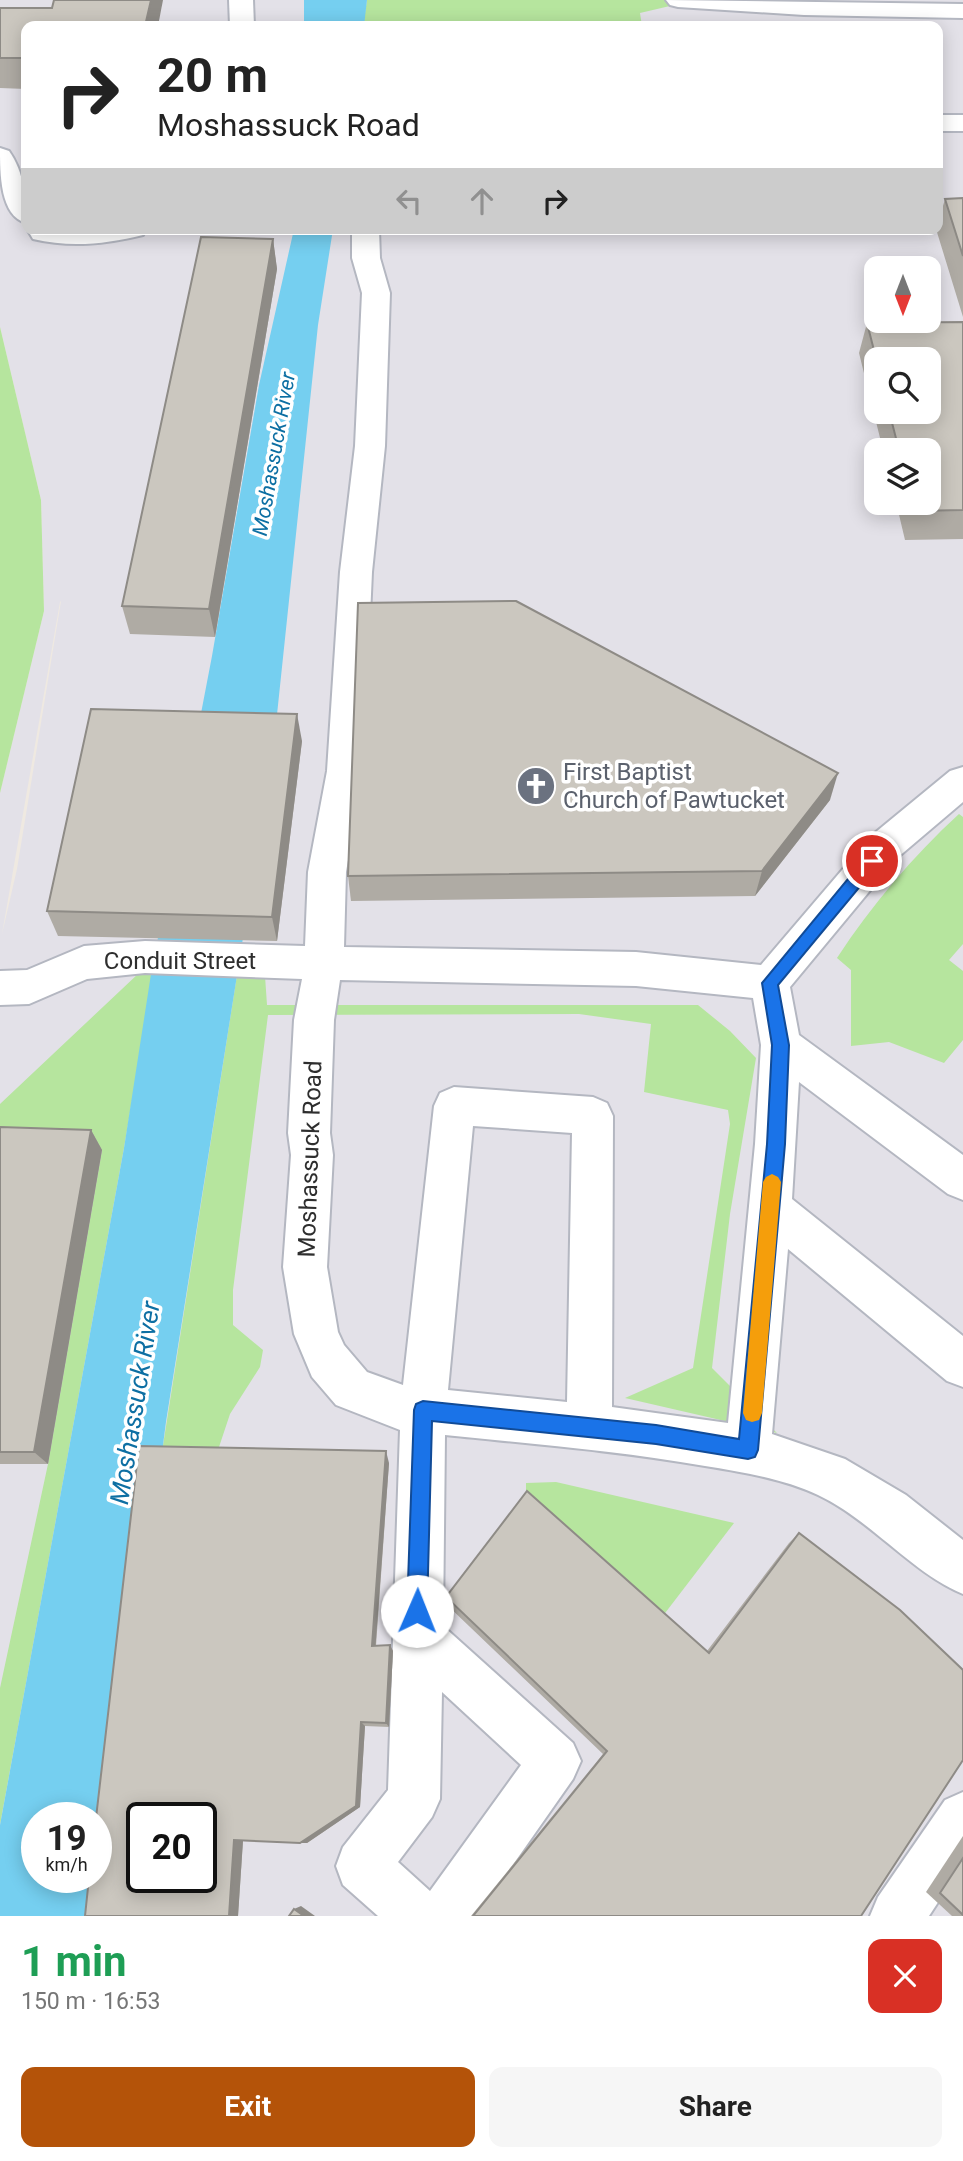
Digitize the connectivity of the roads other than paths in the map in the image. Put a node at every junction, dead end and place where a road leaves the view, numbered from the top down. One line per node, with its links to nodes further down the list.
1 (242, 0): 5 (street)
2 (678, 0): 4 (street)
3 (963, 11): 4 (street)
4 (806, 17)
5 (242, 21)
6 (963, 122): 7 (street)
7 (943, 123)
8 (0, 156): 9 (street)
9 (21, 209)
10 (55, 235): 11 (street)
11 (100, 235)
12 (365, 235): 14 (street, Moshassuck Road)
13 (963, 781): 15 (street)
14 (324, 963): 15 (street); 16 (street, Conduit Street); 22 (street, Moshassuck Road)
15 (770, 983): 18 (street)
16 (15, 988): 17 (street)
17 (0, 1018)
18 (781, 1045): 19 (street); 20 (street)
19 (963, 1180)
20 (769, 1207): 21 (street); 24 (street)
21 (963, 1365)
22 (423, 1410): 23 (street, Moshassuck Road); 23 (street); 26 (street)
23 (589, 1427): 24 (street, Moshassuck Road)
24 (748, 1450): 25 (street, Moshassuck Road)
25 (963, 1570)
26 (417, 1636): 28 (street); 29 (street)
27 (963, 1818): 30 (street)
28 (418, 1916)
29 (445, 1916)
30 (897, 1916)

